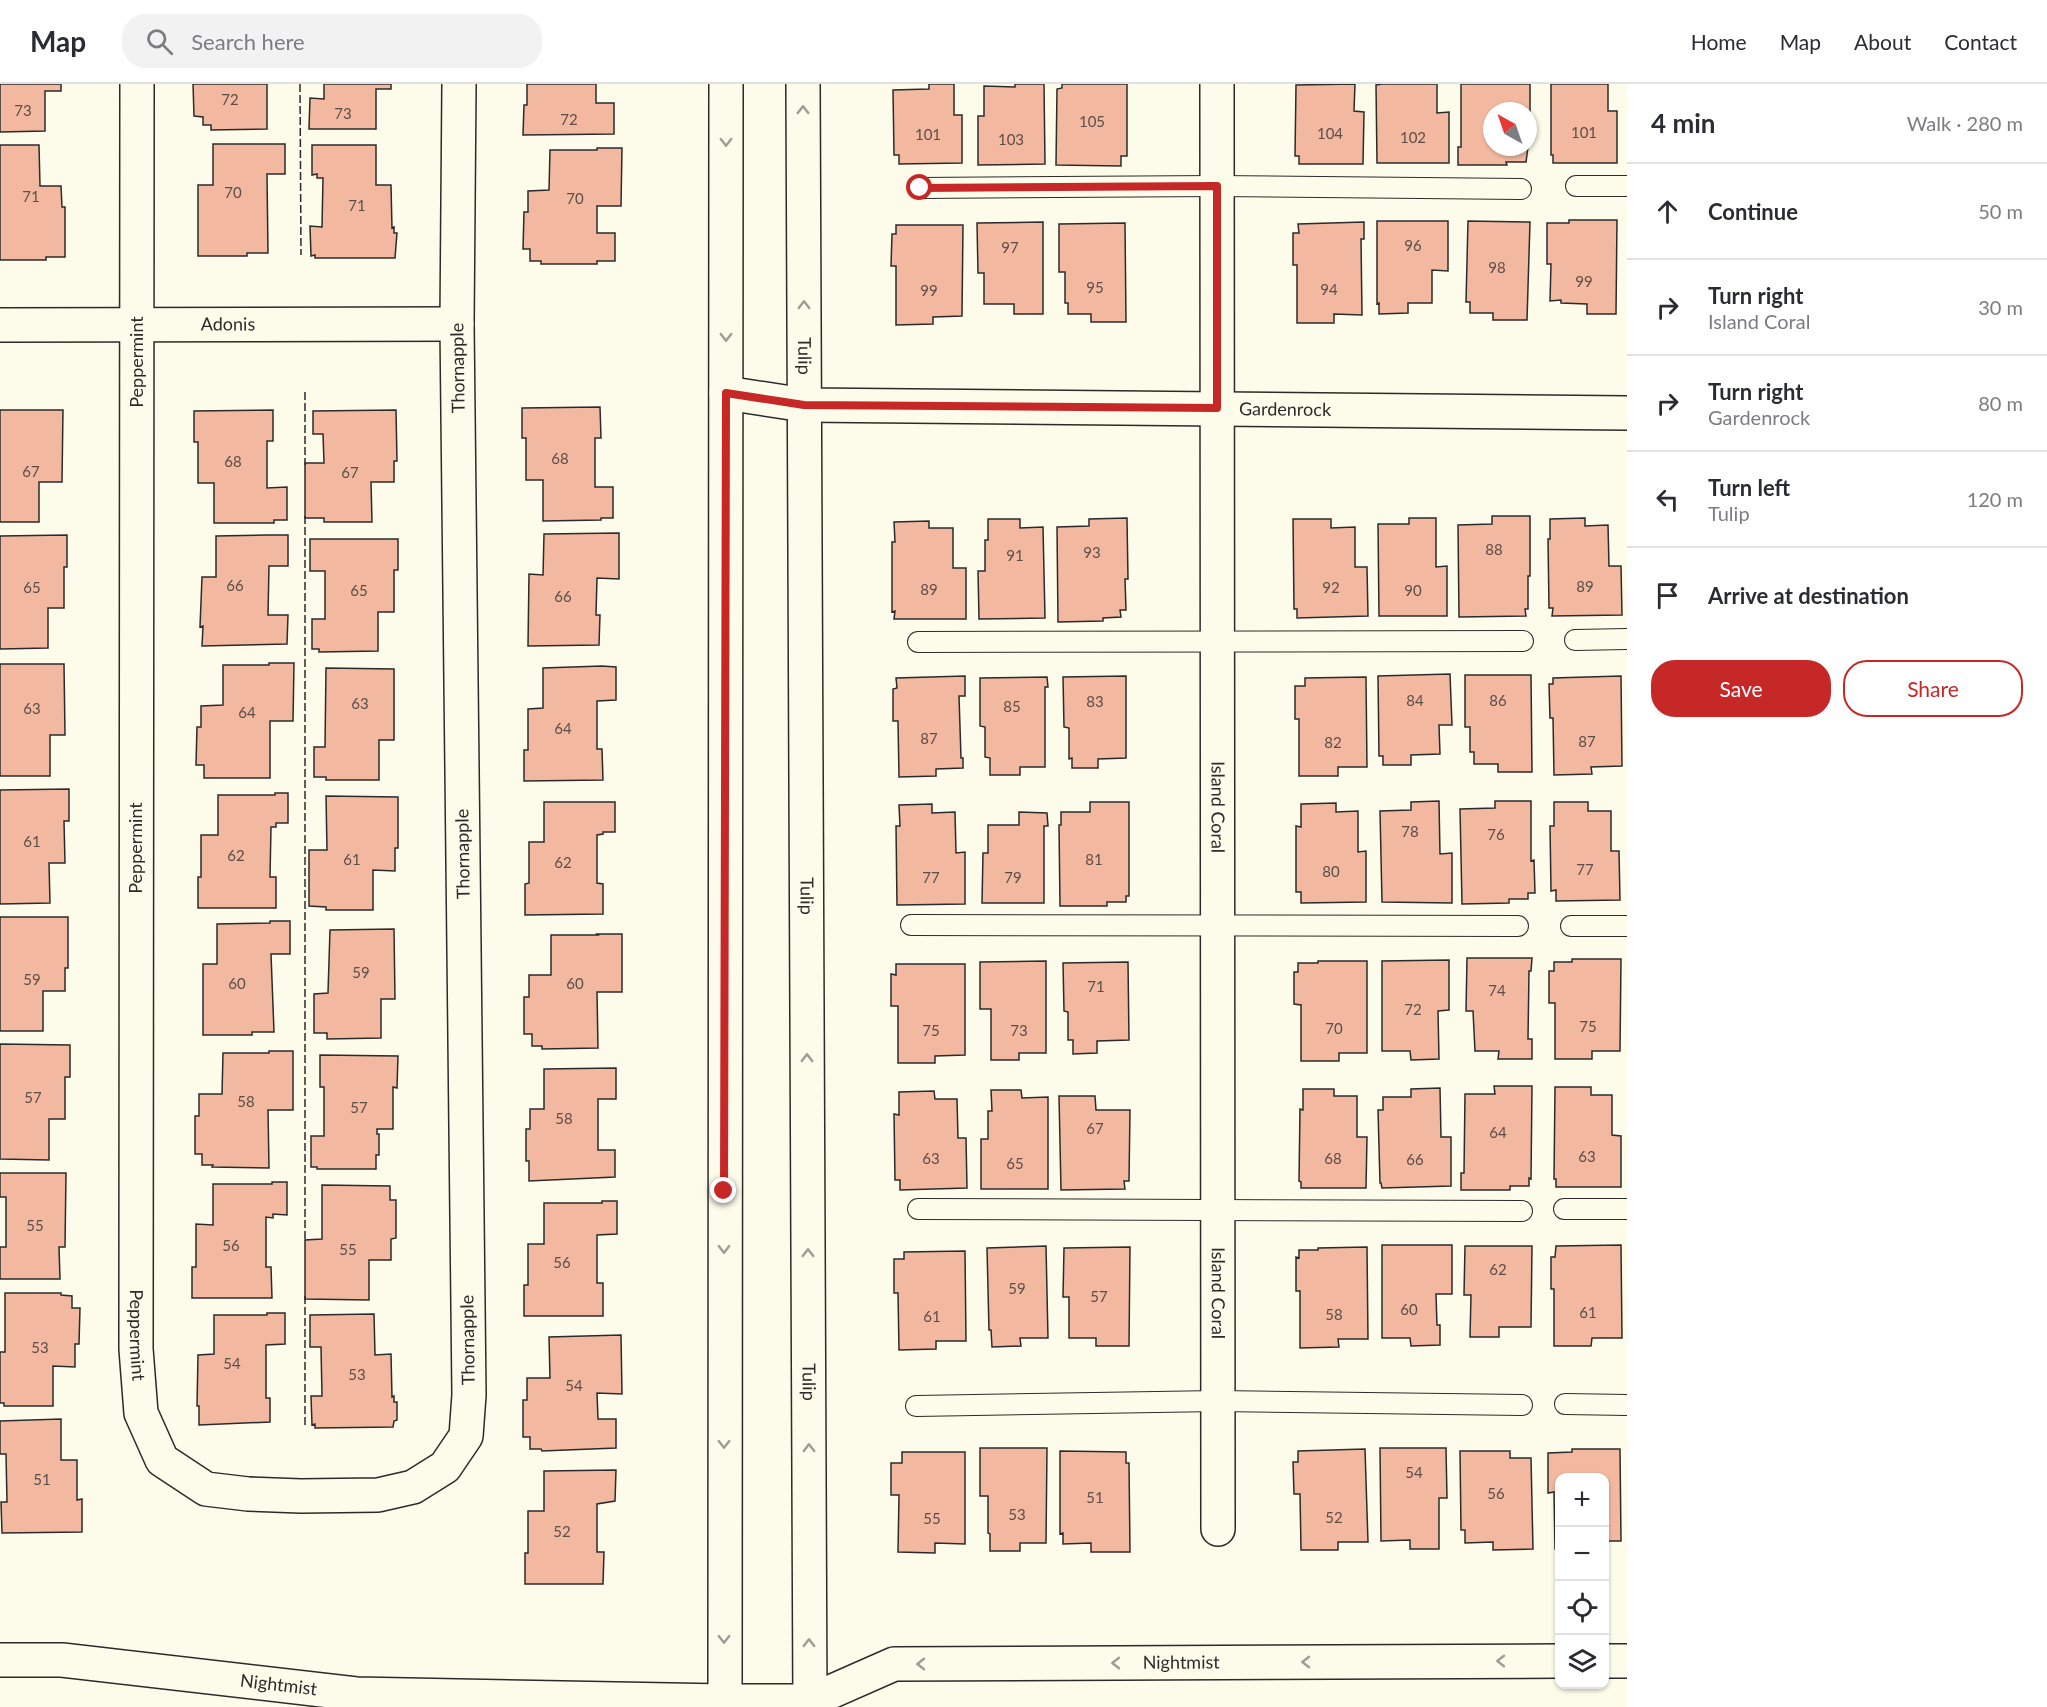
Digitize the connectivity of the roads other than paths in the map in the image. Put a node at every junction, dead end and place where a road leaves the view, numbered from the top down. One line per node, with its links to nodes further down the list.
1 (137, 84): 11 (street, Peppermint)
2 (459, 84): 12 (street, Thornapple)
3 (726, 84): 14 (street, one-way to 14)
4 (803, 84): 15 (street, Tulip, one-way to 4)
5 (1217, 84): 6 (street, Island Coral)
6 (1217, 186): 9 (lane); 10 (lane); 16 (street, Island Coral)
7 (1576, 186): 8 (lane)
8 (1627, 186)
9 (920, 188)
10 (1521, 189)
11 (137, 324): 12 (street, Adonis); 13 (street, Adonis); 38 (street, Peppermint)
12 (457, 324): 38 (street, Thornapple)
13 (0, 325)
14 (726, 393): 15 (street, Gardenrock); 44 (street, one-way to 44)
15 (804, 405): 16 (street, Gardenrock); 45 (street, Tulip, one-way to 15)
16 (1217, 408): 17 (street, Gardenrock); 19 (street, Island Coral)
17 (1627, 413)
18 (1627, 639): 20 (lane)
19 (1217, 640): 21 (lane); 22 (lane); 24 (street, Island Coral)
20 (1575, 640)
21 (1523, 641)
22 (918, 642)
23 (911, 925): 24 (lane)
24 (1217, 926): 25 (lane); 31 (street, Island Coral)
25 (1518, 926)
26 (1571, 926): 27 (lane)
27 (1627, 926)
28 (918, 1209): 31 (lane)
29 (1564, 1209): 30 (lane)
30 (1627, 1209)
31 (1217, 1210): 32 (lane); 33 (street, Island Coral)
32 (1522, 1211)
33 (1218, 1401): 36 (lane); 37 (lane); 39 (street, Island Coral)
34 (1565, 1404): 35 (lane)
35 (1627, 1405)
36 (916, 1406)
37 (1522, 1406)
38 (301, 1496)
39 (1218, 1529)
40 (0, 1660): 44 (street, Nightmist)
41 (1555, 1661): 45 (street, Nightmist, one-way to 45)
42 (1609, 1661): 43 (street)
43 (1627, 1661)
44 (724, 1704): 45 (street, Nightmist)
45 (814, 1705)

